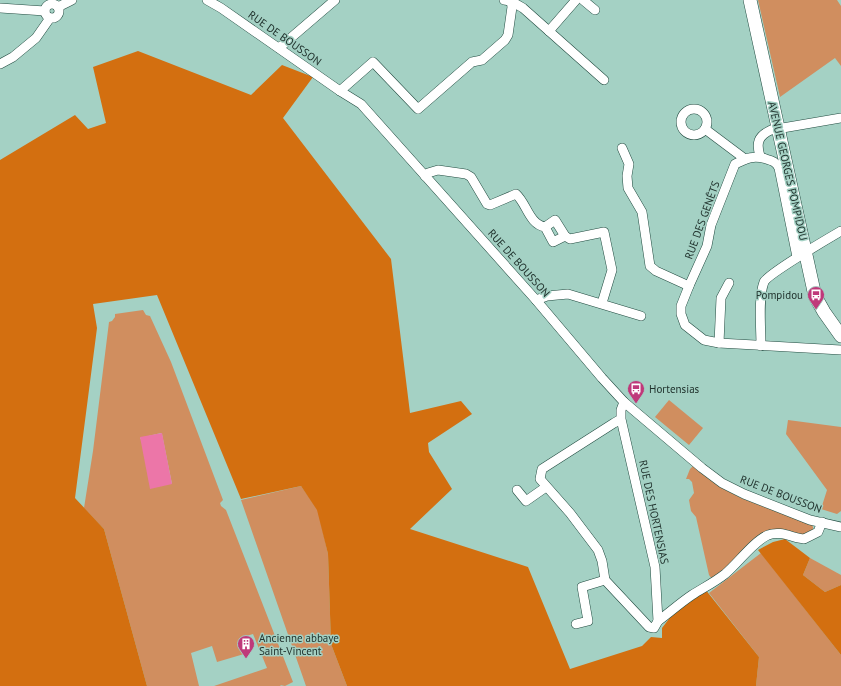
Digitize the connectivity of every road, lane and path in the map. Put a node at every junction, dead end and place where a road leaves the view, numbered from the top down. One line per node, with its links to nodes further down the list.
1 (72, 0): 9 (street)
2 (207, 0): 12 (street, RUE DE BOUSSON)
3 (335, 0): 12 (street)
4 (509, 0): 11 (street); 15 (street)
5 (576, 0): 11 (street)
6 (583, 0): 10 (street)
7 (750, 0): 18 (main road, AVENUE GEORGES POMPIDOU)
8 (0, 8): 9 (street)
9 (46, 9): 13 (street)
10 (595, 10)
11 (549, 31): 14 (street)
12 (279, 48): 15 (street, RUE DE BOUSSON)
13 (0, 64)
14 (604, 80)
15 (340, 91): 22 (street, RUE DE BOUSSON)
16 (841, 118): 18 (street)
17 (705, 129): 21 (street)
18 (778, 129): 20 (street); 26 (main road, AVENUE GEORGES POMPIDOU)
19 (622, 148): 28 (street)
20 (760, 156): 21 (street, RUE DES GENÊTS); 26 (street)
21 (745, 160): 28 (street, RUE DES GENÊTS)
22 (425, 176): 23 (street); 29 (street, RUE DE BOUSSON)
23 (545, 227): 25 (street); 25 (street)
24 (841, 231): 26 (street)
25 (565, 236): 30 (street)
26 (802, 255): 32 (main road, AVENUE GEORGES POMPIDOU); 34 (street)
27 (729, 283): 33 (street)
28 (689, 286): 33 (street, RUE DES GENÊTS)
29 (536, 300): 30 (street); 36 (street, RUE DE BOUSSON)
30 (602, 303): 31 (street)
31 (641, 316)
32 (841, 336)
33 (718, 343): 34 (street, RUE DES GENÊTS)
34 (760, 346): 35 (street, RUE DES GENÊTS)
35 (841, 350)
36 (624, 402): 37 (street, RUE DES HORTENSIAS); 40 (street, RUE DE BOUSSON)
37 (622, 419): 38 (street); 44 (street, RUE DES HORTENSIAS)
38 (546, 486): 39 (street); 42 (street)
39 (517, 490)
40 (822, 522): 41 (street, RUE DE BOUSSON); 44 (street)
41 (841, 526)
42 (605, 580): 43 (street); 44 (street)
43 (576, 624)
44 (656, 624)

